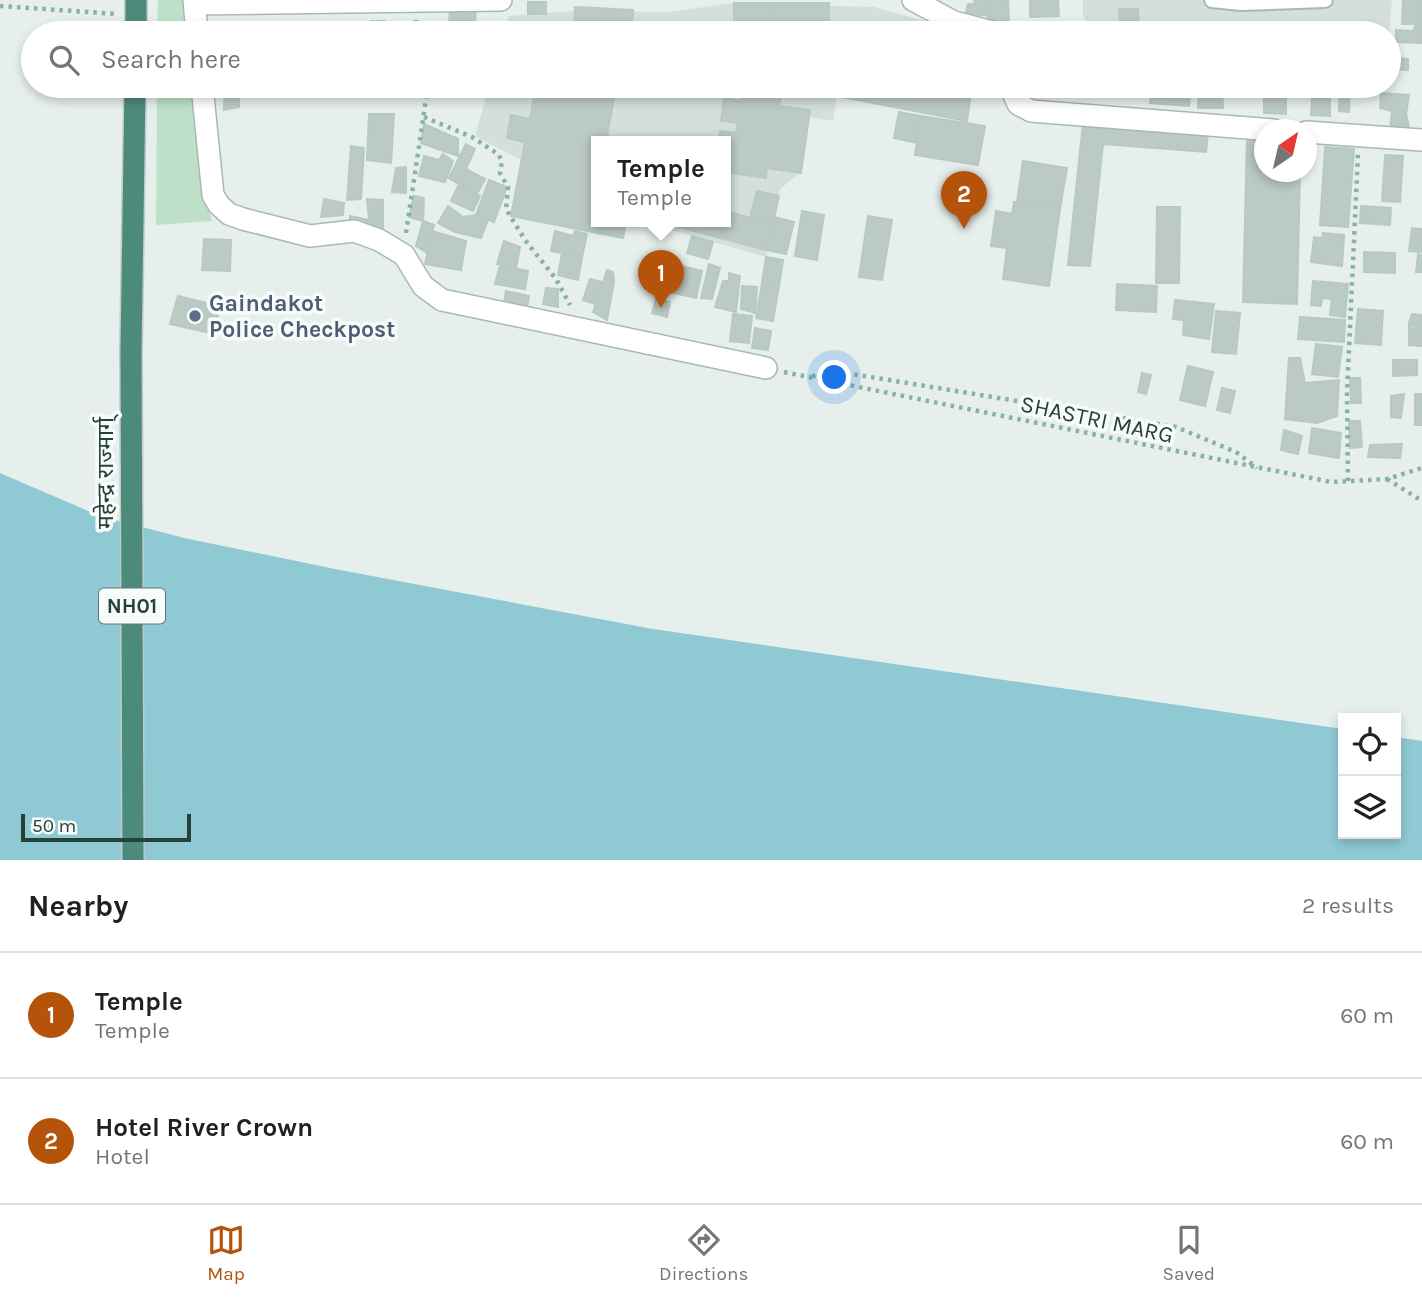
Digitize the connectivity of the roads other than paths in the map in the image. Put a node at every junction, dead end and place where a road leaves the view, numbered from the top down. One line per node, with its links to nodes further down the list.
1 (501, 0): 5 (street)
2 (913, 0): 7 (street)
3 (1212, 0): 4 (lane)
4 (1325, 0)
5 (194, 2): 6 (street)
6 (196, 21)
7 (952, 21)
8 (135, 98): 15 (highway, महेन्द्र राज्मार्ग् / NH01)
9 (203, 98): 14 (street)
10 (1015, 98): 11 (street)
11 (1254, 128)
12 (1317, 133): 13 (street)
13 (1422, 140)
14 (766, 368)
15 (133, 860)

